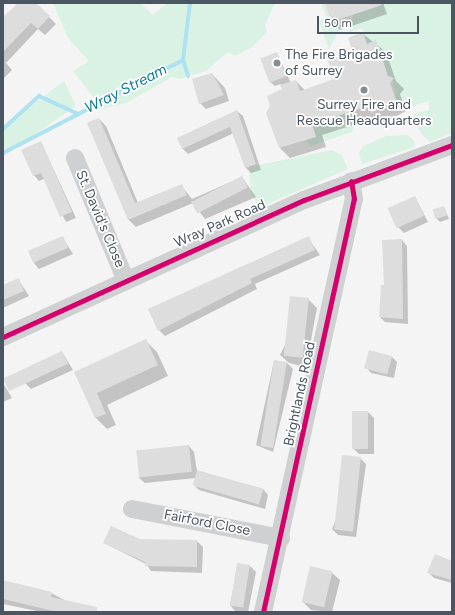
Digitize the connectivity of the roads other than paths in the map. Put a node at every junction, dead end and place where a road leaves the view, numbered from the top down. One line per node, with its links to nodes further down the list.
1 (452, 145): 3 (street, Wray Park Road)
2 (74, 158): 4 (street, St. David's Close)
3 (351, 181): 4 (street, Wray Park Road); 7 (street, Brightlands Road)
4 (126, 281): 5 (street, Wray Park Road)
5 (3, 337)
6 (132, 509): 7 (street, Fairford Close)
7 (281, 538): 8 (street, Brightlands Road)
8 (263, 612)

